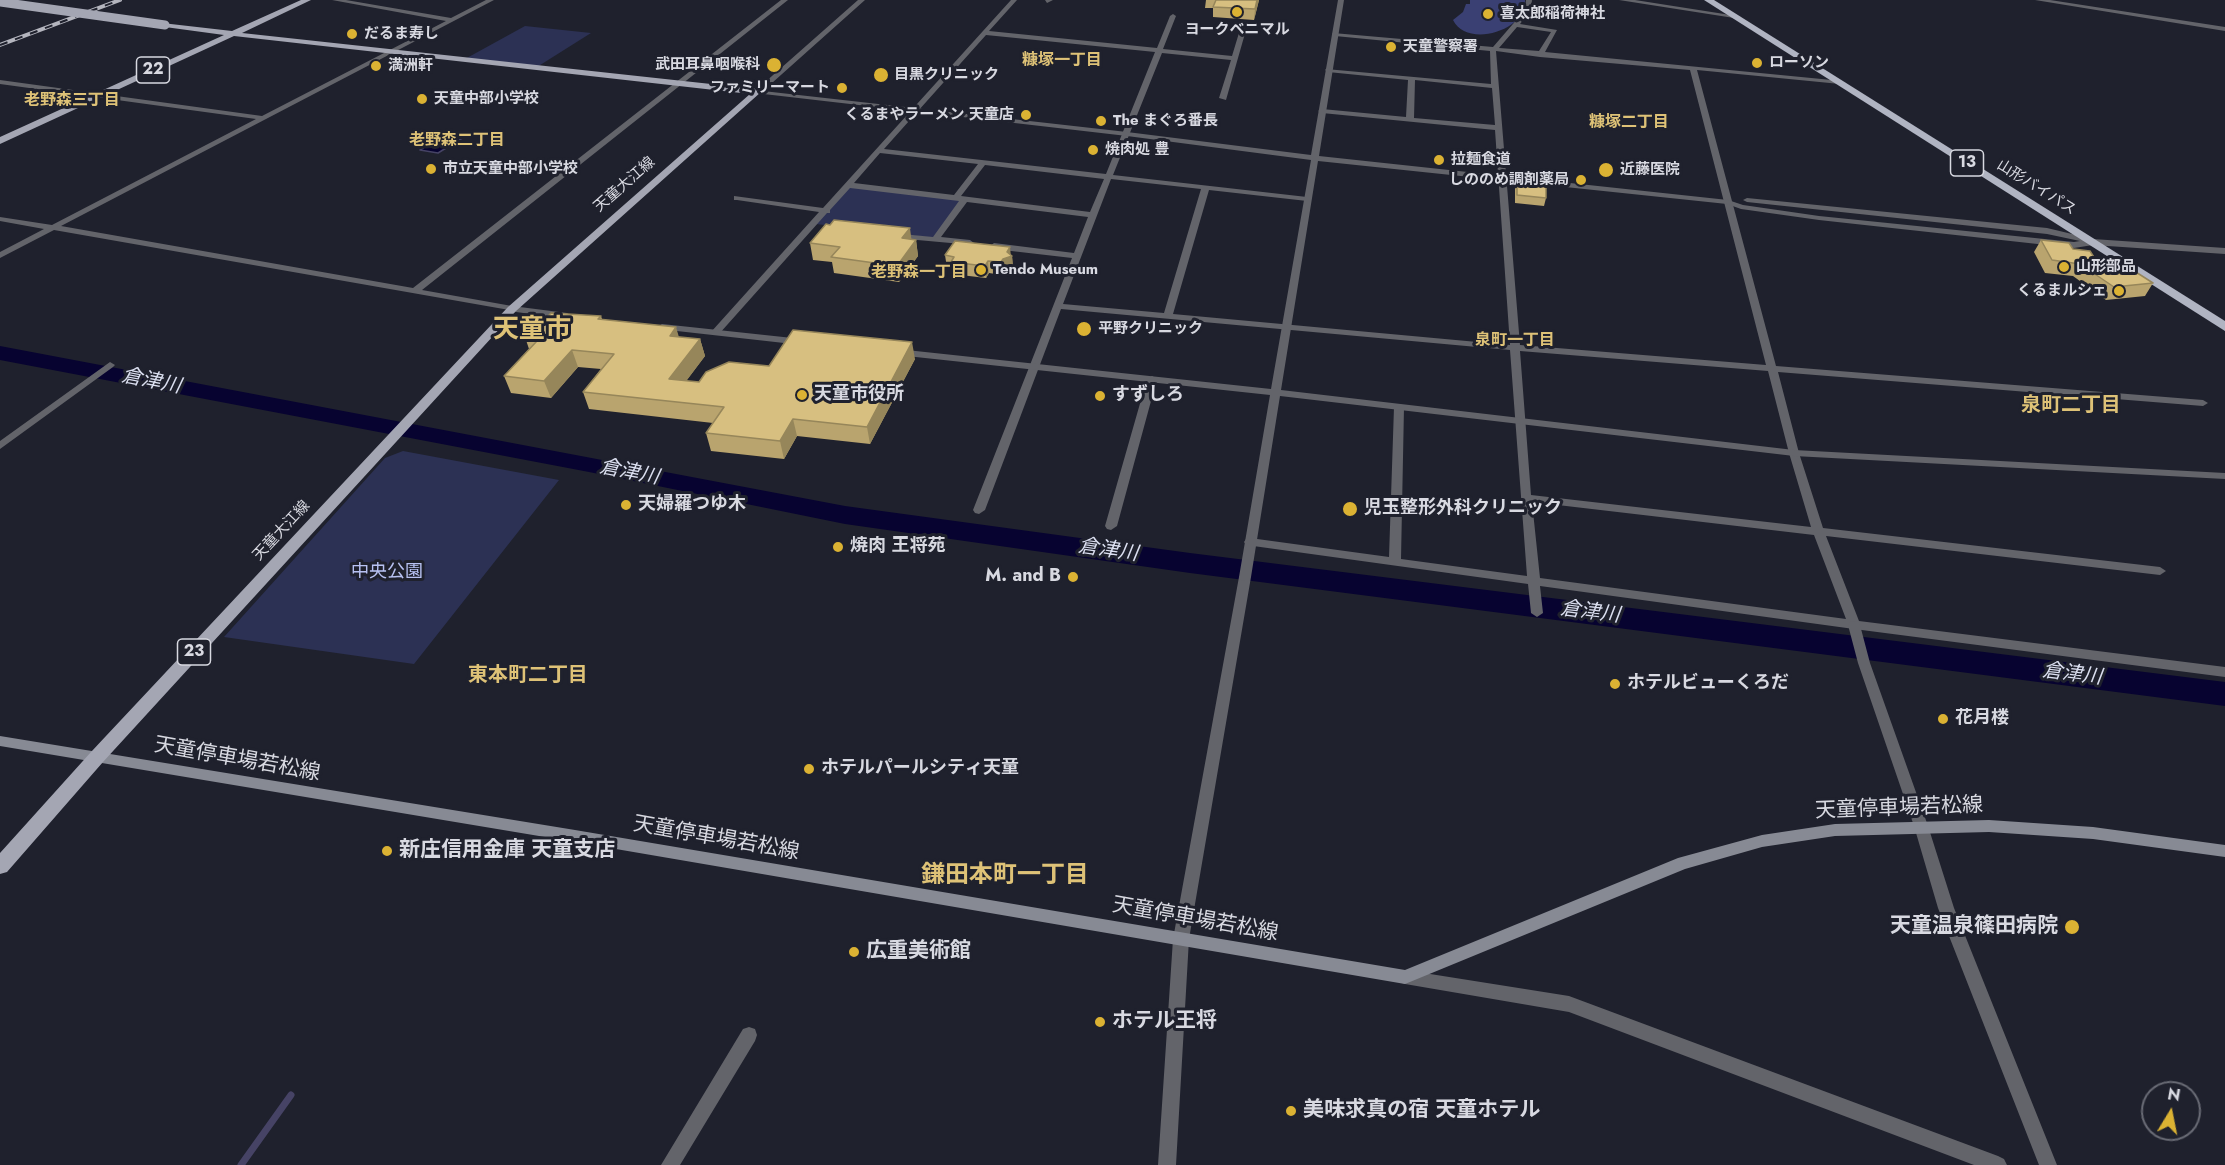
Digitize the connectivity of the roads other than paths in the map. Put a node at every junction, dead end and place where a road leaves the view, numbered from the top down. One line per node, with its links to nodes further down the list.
1 (307, 0): 21 (main road, 22)
2 (335, 0): 16 (street)
3 (490, 0): 16 (street)
4 (785, 0): 33 (street)
5 (862, 0): 35 (street)
6 (1014, 0): 20 (street)
7 (1341, 0): 22 (street)
8 (1528, 0): 18 (street)
9 (1622, 0): 15 (street)
10 (1708, 0): 15 (highway, 山形バイパス / 13)
11 (1722, 0): 59 (highway, 山形バイパス / 13)
12 (2038, 0): 19 (street)
13 (0, 2): 21 (main road, bridge)
14 (1173, 16): 23 (street)
15 (1734, 16): 32 (highway, 山形バイパス / 13)
16 (451, 20): 25 (street)
17 (1245, 23): 27 (street)
18 (1515, 26): 24 (street); 26 (street)
19 (2225, 29)
20 (986, 33): 23 (street); 38 (street)
21 (232, 34): 25 (main road); 36 (main road, 22)
22 (1335, 34): 24 (street); 29 (street)
23 (1160, 50): 27 (street); 43 (street)
24 (1493, 51): 26 (street); 34 (street)
25 (389, 53): 33 (main road); 40 (street)
26 (1540, 55): 28 (street)
27 (1235, 58): 37 (street)
28 (1693, 69): 32 (street); 55 (street)
29 (1328, 70): 30 (street); 39 (street)
30 (1412, 78): 34 (street); 41 (street)
31 (0, 82): 36 (street)
32 (1840, 82): 64 (highway, 山形バイパス / 13)
33 (678, 84): 35 (main road); 71 (street)
34 (1495, 86): 42 (street)
35 (757, 92): 38 (street); 74 (main road, 天童大江線 / 23)
36 (99, 95): 40 (street); 44 (main road, 22)
37 (1223, 98)
38 (915, 110): 43 (street); 45 (street)
39 (1322, 111): 41 (street); 46 (street)
40 (262, 118): 62 (street)
41 (1410, 119): 42 (street)
42 (1499, 128): 49 (street)
43 (1127, 134): 46 (street); 48 (street)
44 (0, 141)
45 (879, 151): 47 (street); 50 (street)
46 (1315, 158): 49 (street); 54 (street)
47 (983, 163): 48 (street); 53 (street)
48 (1108, 177): 51 (street); 57 (street)
49 (1501, 177): 55 (street); 83 (street)
50 (849, 185): 53 (street); 56 (street)
51 (1204, 189): 54 (street); 76 (street)
52 (737, 198): 56 (street)
53 (960, 199): 57 (street); 65 (street)
54 (1307, 200): 79 (street)
55 (1728, 202): 64 (street); 87 (street)
56 (827, 211): 60 (street)
57 (1093, 215): 69 (street)
58 (0, 219): 62 (street)
59 (2077, 220)
60 (814, 225): 61 (street); 81 (street)
61 (825, 226)
62 (55, 227): 68 (street); 71 (street)
63 (880, 233): 65 (street)
64 (2095, 237): 66 (highway, 山形バイパス / 13); 80 (highway, 山形バイパス / 13)
65 (936, 239): 69 (street)
66 (2115, 243): 67 (street); 70 (highway, 山形バイパス / 13)
67 (2225, 251)
68 (0, 255)
69 (1078, 256): 72 (street)
70 (2135, 256)
71 (414, 292): 74 (street)
72 (1058, 306): 76 (street); 86 (street)
73 (2215, 307): 75 (highway)
74 (512, 309): 77 (street); 108 (main road, 天童大江線 / 23)
75 (2225, 313)
76 (1168, 315): 79 (street)
77 (582, 317)
78 (650, 325): 81 (street)
79 (1286, 326): 83 (street); 89 (street)
80 (2225, 327)
81 (716, 332): 82 (street)
82 (810, 343)
83 (1515, 348): 87 (street); 92 (street)
84 (881, 350): 86 (street)
85 (110, 365): 93 (street)
86 (1035, 367): 88 (street); 97 (street)
87 (1771, 368): 90 (street); 94 (street)
88 (1152, 379): 89 (street); 98 (street)
89 (1274, 392): 91 (street); 100 (street)
90 (2203, 403)
91 (1399, 407): 92 (street); 101 (street)
92 (1521, 421): 94 (street); 96 (street)
93 (0, 446)
94 (1794, 453): 95 (street); 99 (street)
95 (2225, 476)
96 (1526, 498): 99 (street); 103 (street)
97 (979, 510)
98 (1111, 526)
99 (1818, 531): 102 (street); 105 (street)
100 (1250, 545): 101 (street); 112 (street)
101 (1395, 561): 103 (street)
102 (2160, 571)
103 (1534, 583): 104 (street); 105 (street)
104 (1537, 613)
105 (1854, 625): 106 (street); 109 (street)
106 (2225, 672)
107 (0, 741): 108 (main road, 天童停車場若松線)
108 (97, 757): 111 (main road, 天童大江線 / 23); 112 (main road, 天童停車場若松線)
109 (1921, 826): 110 (main road, 天童停車場若松線); 113 (main road, 天童停車場若松線); 118 (street)
110 (2225, 851)
111 (0, 866)
112 (1181, 939): 113 (main road, 天童停車場若松線); 116 (street)
113 (1406, 977): 117 (street)
114 (749, 1035): 115 (street)
115 (670, 1165)
116 (1167, 1165)
117 (1998, 1165)
118 (2048, 1165)

